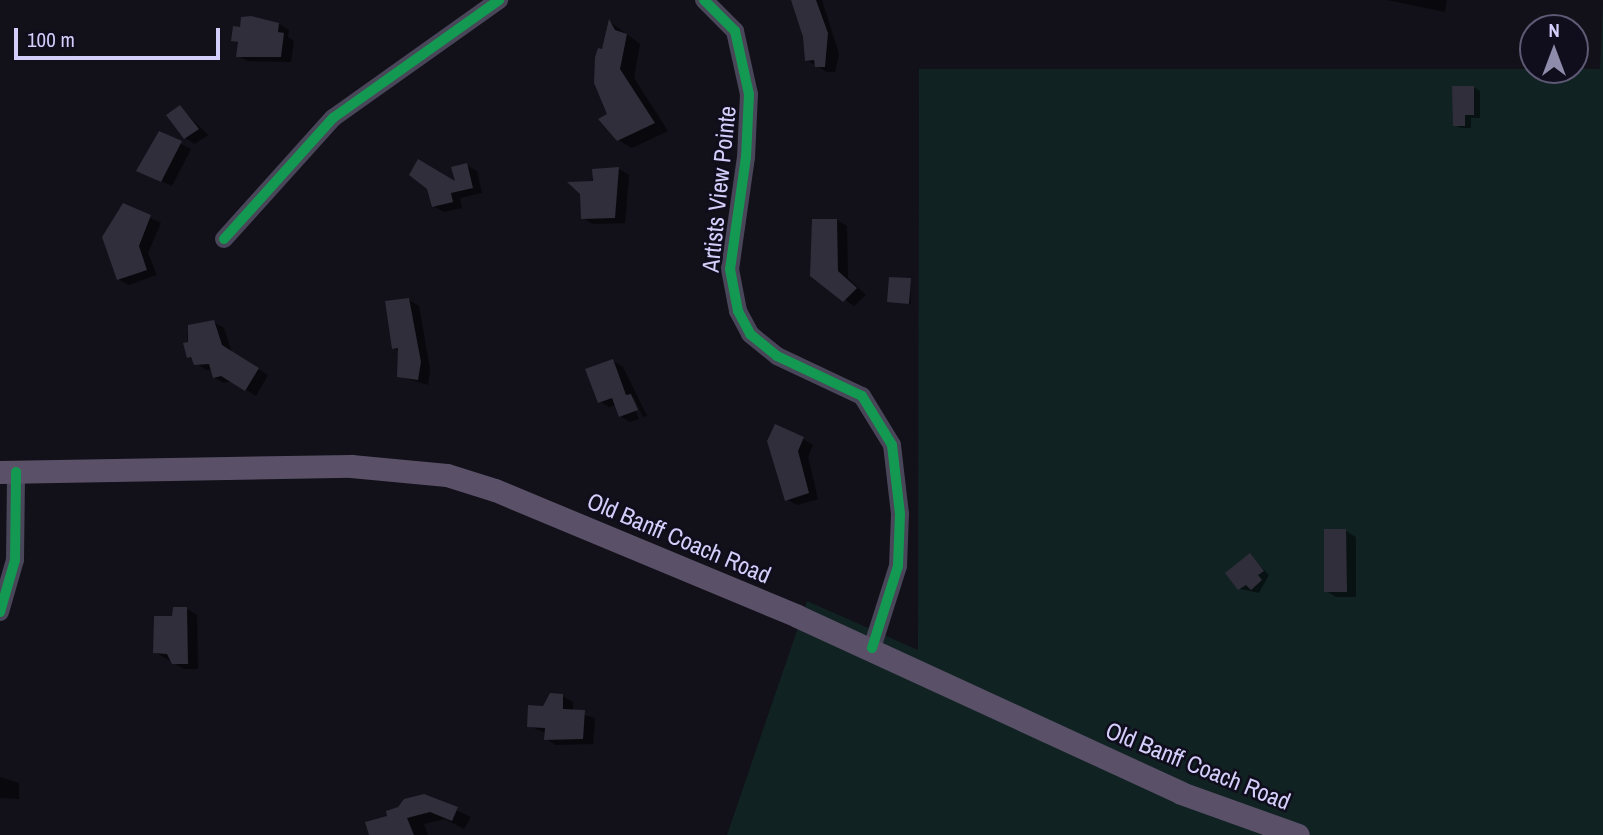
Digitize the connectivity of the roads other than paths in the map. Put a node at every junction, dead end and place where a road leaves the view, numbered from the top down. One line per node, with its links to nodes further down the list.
1 (499, 0): 3 (street)
2 (704, 0): 6 (street, Artists View Pointe)
3 (224, 239)
4 (8, 472): 5 (street); 6 (main road, Old Banff Coach Road)
5 (0, 612)
6 (872, 648): 7 (main road, Old Banff Coach Road)
7 (1298, 835)

